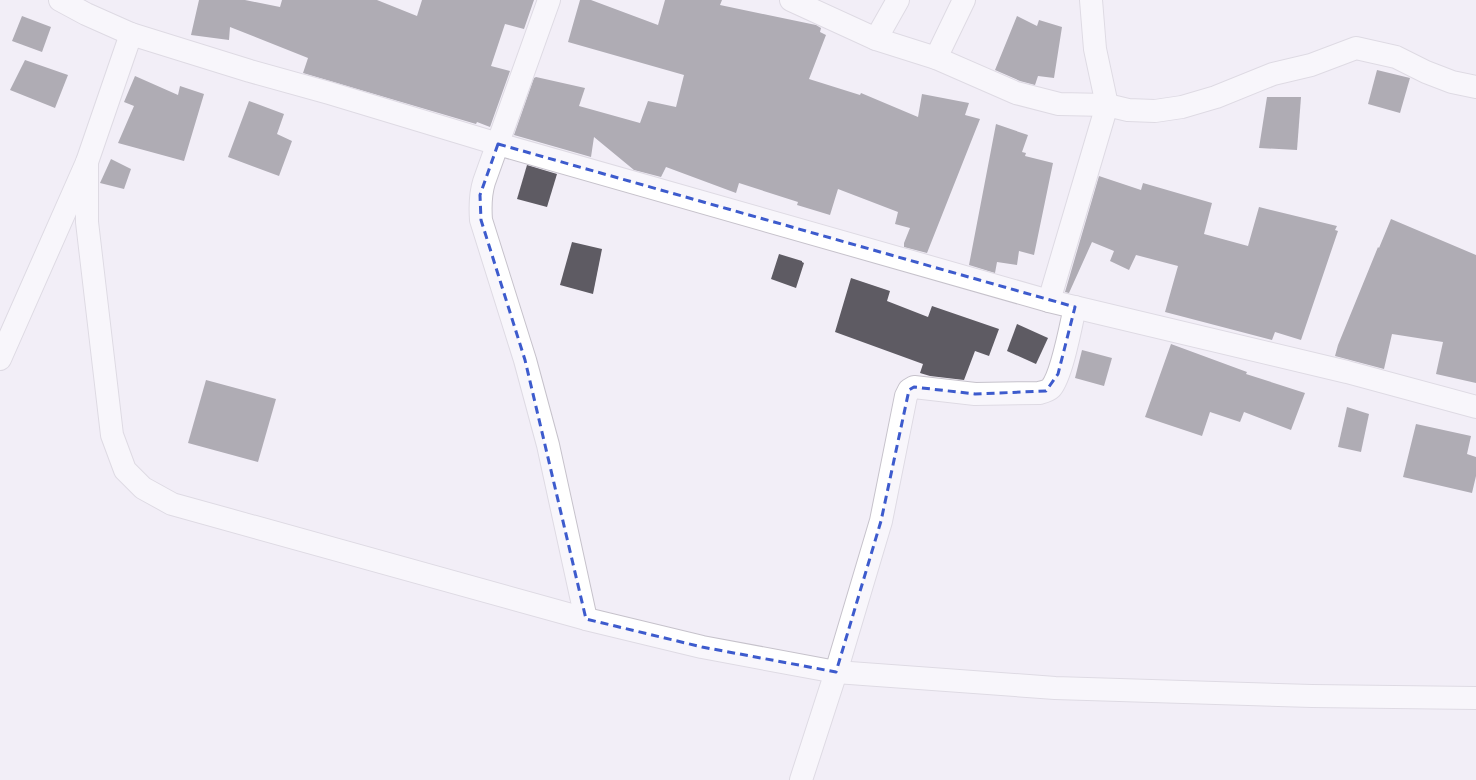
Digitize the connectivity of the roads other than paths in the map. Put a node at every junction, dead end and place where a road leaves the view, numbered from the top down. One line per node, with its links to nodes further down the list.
1 (60, 0): 7 (street)
2 (549, 0): 12 (street)
3 (791, 0): 8 (street)
4 (898, 0): 8 (street)
5 (964, 0): 9 (street)
6 (1091, 0): 11 (street)
7 (131, 34): 12 (street); 13 (street)
8 (876, 39): 9 (street)
9 (936, 58): 11 (street)
10 (1476, 87): 11 (street)
11 (1107, 105): 14 (street)
12 (498, 144): 14 (street); 18 (street)
13 (87, 162): 16 (street); 18 (street)
14 (1049, 301): 15 (street)
15 (1076, 307): 17 (street); 19 (street)
16 (0, 359)
17 (1476, 407)
18 (586, 619): 19 (street)
19 (836, 672): 20 (street); 21 (street)
20 (1476, 698)
21 (801, 780)

